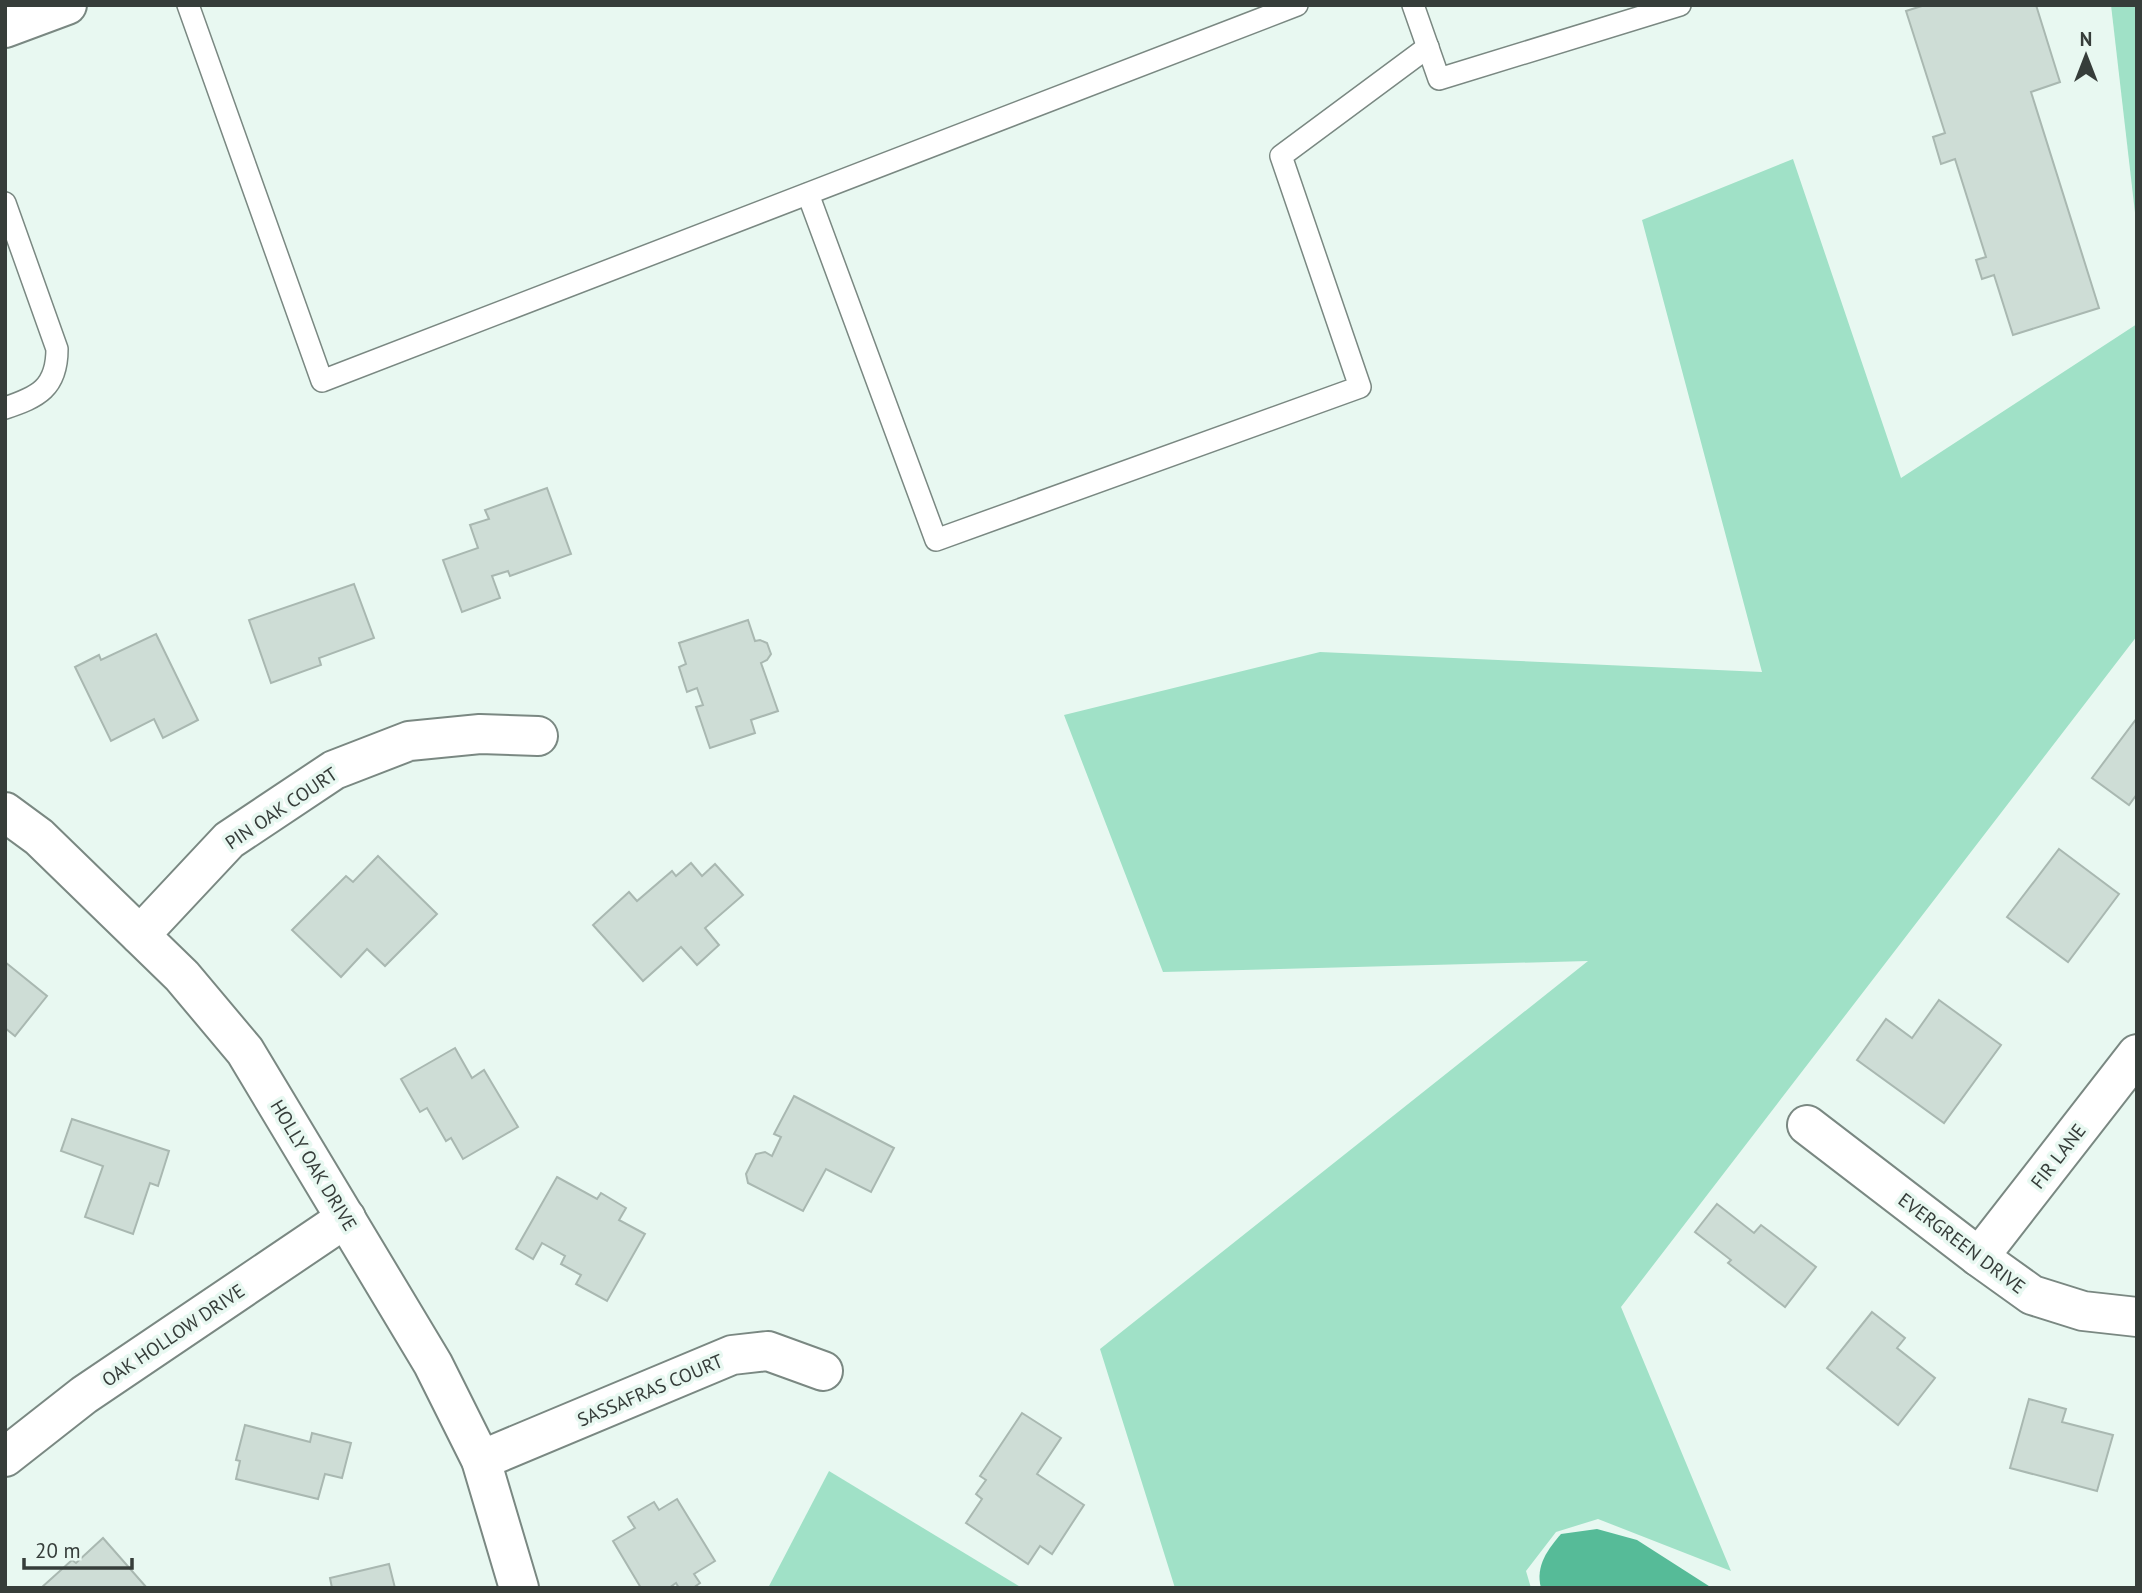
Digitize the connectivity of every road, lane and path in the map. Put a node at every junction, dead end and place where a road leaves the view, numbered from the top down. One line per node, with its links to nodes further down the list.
1 (67, 5): 6 (street)
2 (188, 5): 8 (lane)
3 (1297, 5): 8 (lane)
4 (1413, 5): 7 (lane)
5 (1680, 5): 7 (lane)
6 (5, 28)
7 (1427, 47): 8 (lane)
8 (807, 194)
9 (5, 204): 10 (lane)
10 (5, 408)
11 (538, 736): 13 (street, PIN OAK COURT)
12 (5, 812): 13 (street, HOLLY OAK DRIVE)
13 (140, 935): 16 (street, HOLLY OAK DRIVE)
14 (2137, 1054): 17 (street, FIR LANE)
15 (1807, 1125): 17 (street, EVERGREEN DRIVE)
16 (346, 1219): 20 (street, OAK HOLLOW DRIVE); 21 (street, HOLLY OAK DRIVE)
17 (1979, 1257): 18 (street, EVERGREEN DRIVE)
18 (2137, 1317)
19 (823, 1371): 21 (street, SASSAFRAS COURT)
20 (5, 1457)
21 (481, 1460): 22 (street, HOLLY OAK DRIVE)
22 (519, 1588)

